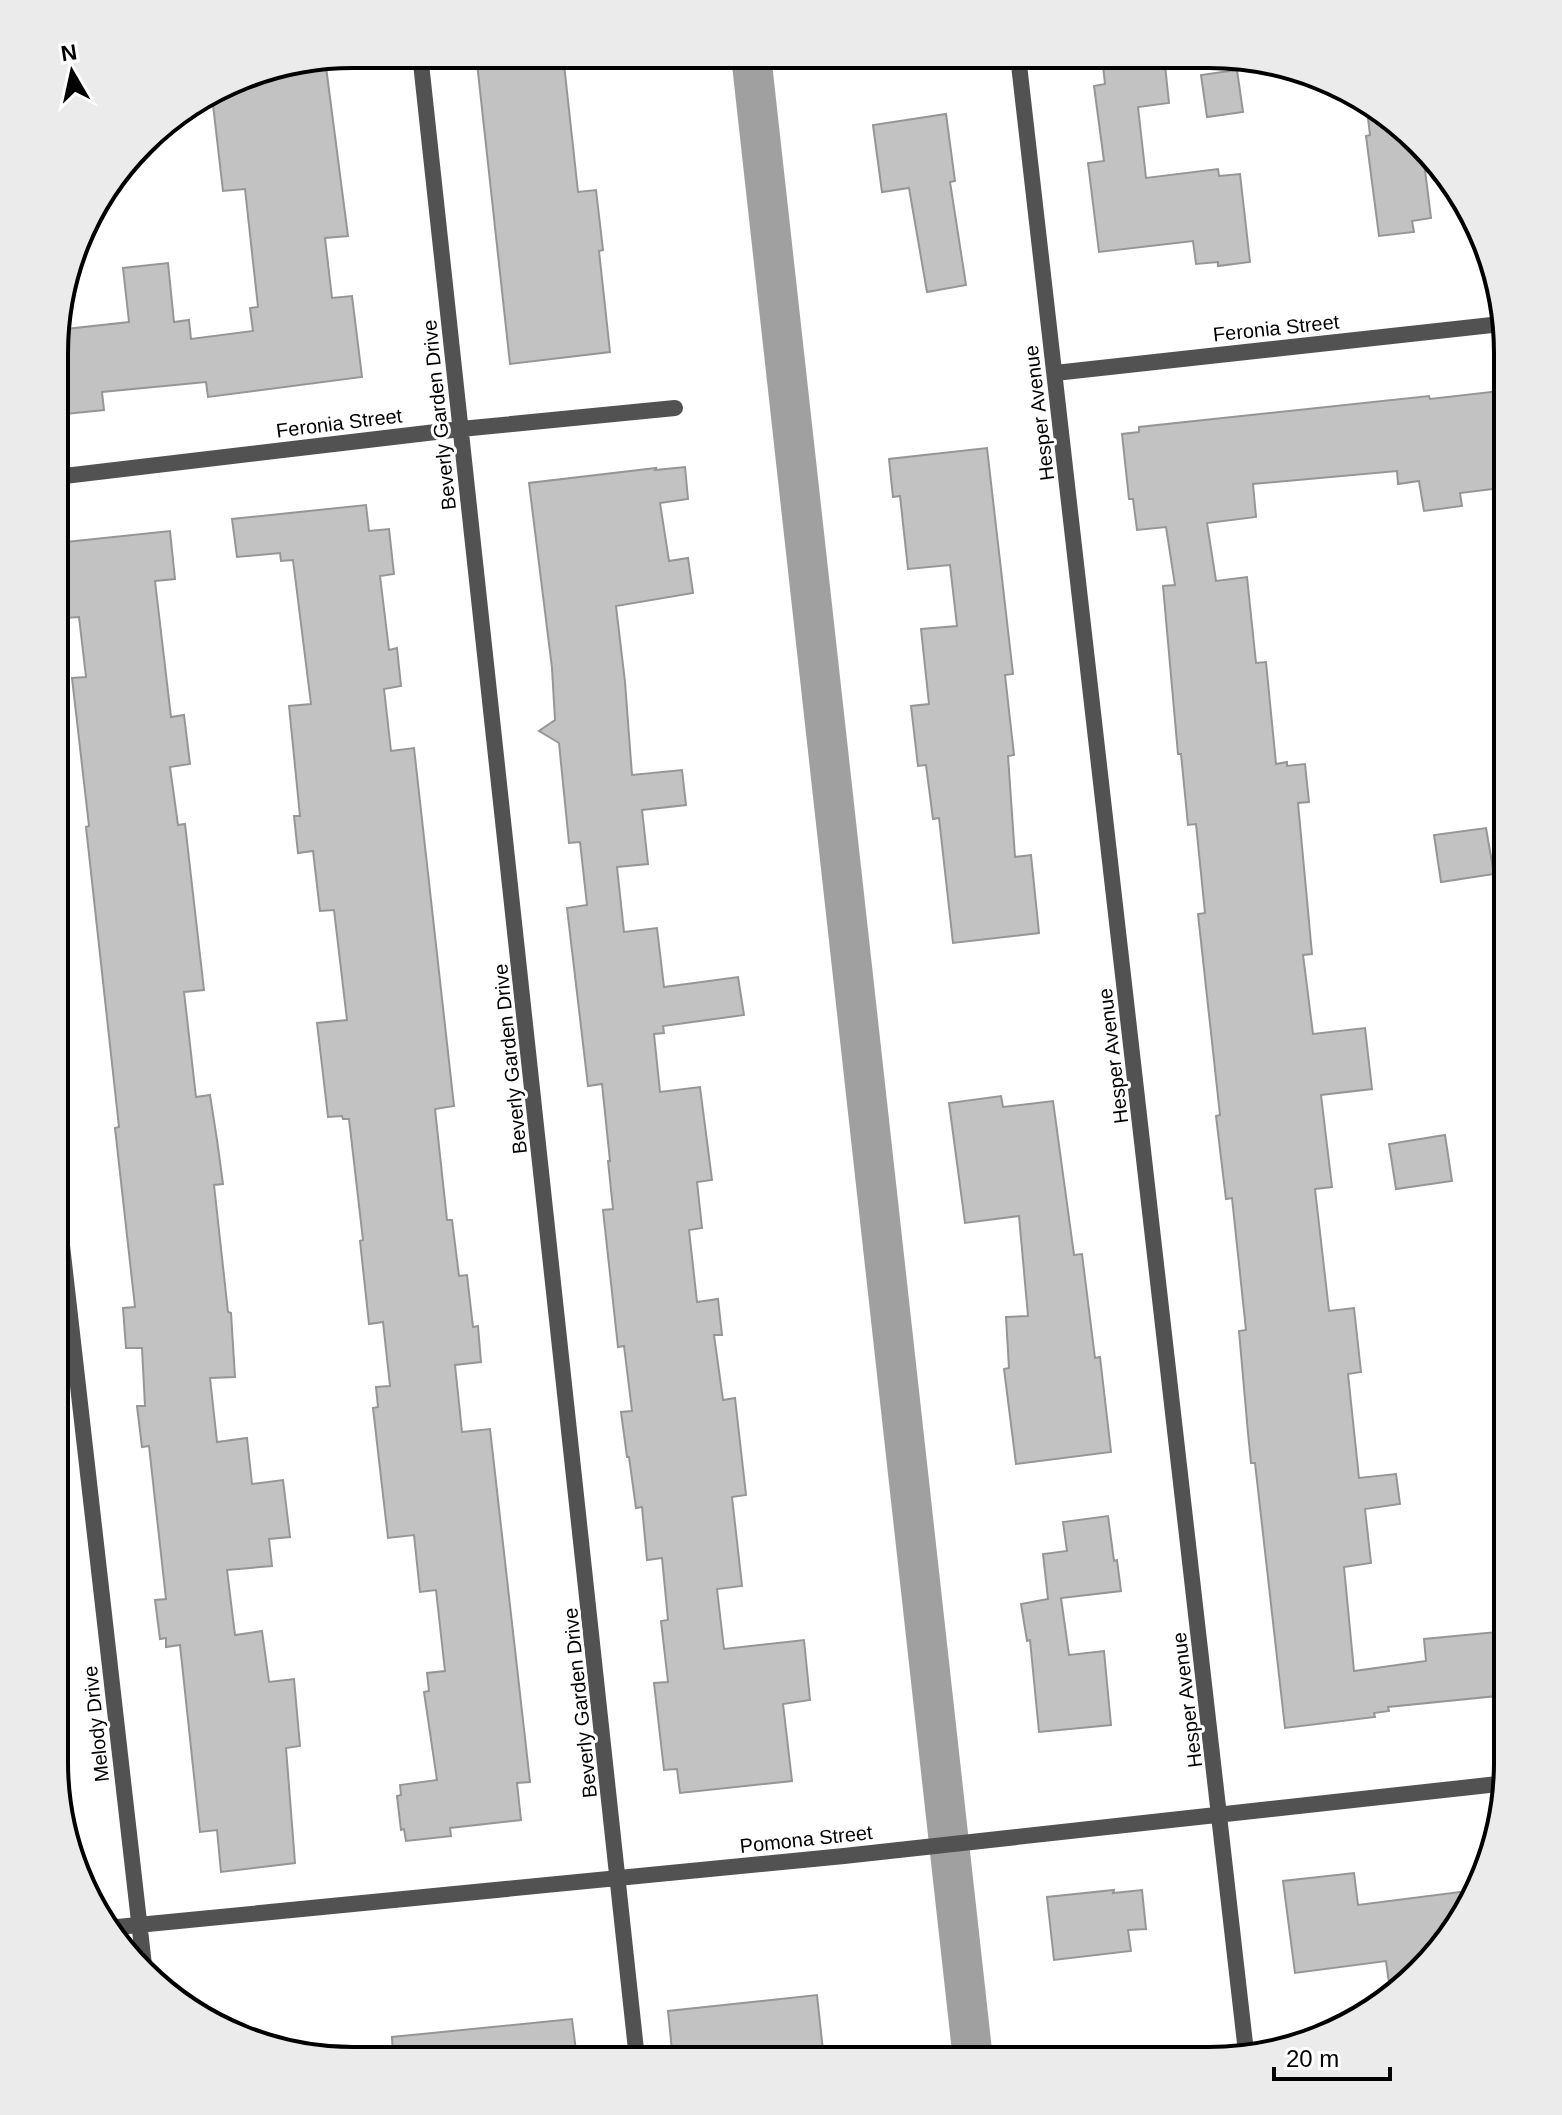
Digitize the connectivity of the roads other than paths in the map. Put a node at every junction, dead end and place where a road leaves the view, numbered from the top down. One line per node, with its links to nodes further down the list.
1 (1019, 68): 4 (street, Hesper Avenue)
2 (422, 69): 6 (street, Beverly Garden Drive)
3 (1492, 325): 4 (street, Feronia Street)
4 (1055, 373): 10 (street, Hesper Avenue)
5 (675, 408): 6 (street, Feronia Street)
6 (461, 429): 7 (street, Feronia Street); 11 (street, Beverly Garden Drive)
7 (68, 476)
8 (68, 1299): 12 (street, Melody Drive)
9 (1493, 1785): 10 (street, Pomona Street)
10 (1220, 1816): 11 (street, Pomona Street); 15 (street, Hesper Avenue)
11 (619, 1877): 12 (street, Pomona Street); 16 (street, Beverly Garden Drive)
12 (139, 1925): 13 (street, Pomona Street); 14 (street, Melody Drive)
13 (121, 1927)
14 (142, 1953)
15 (1245, 2045)
16 (636, 2047)

